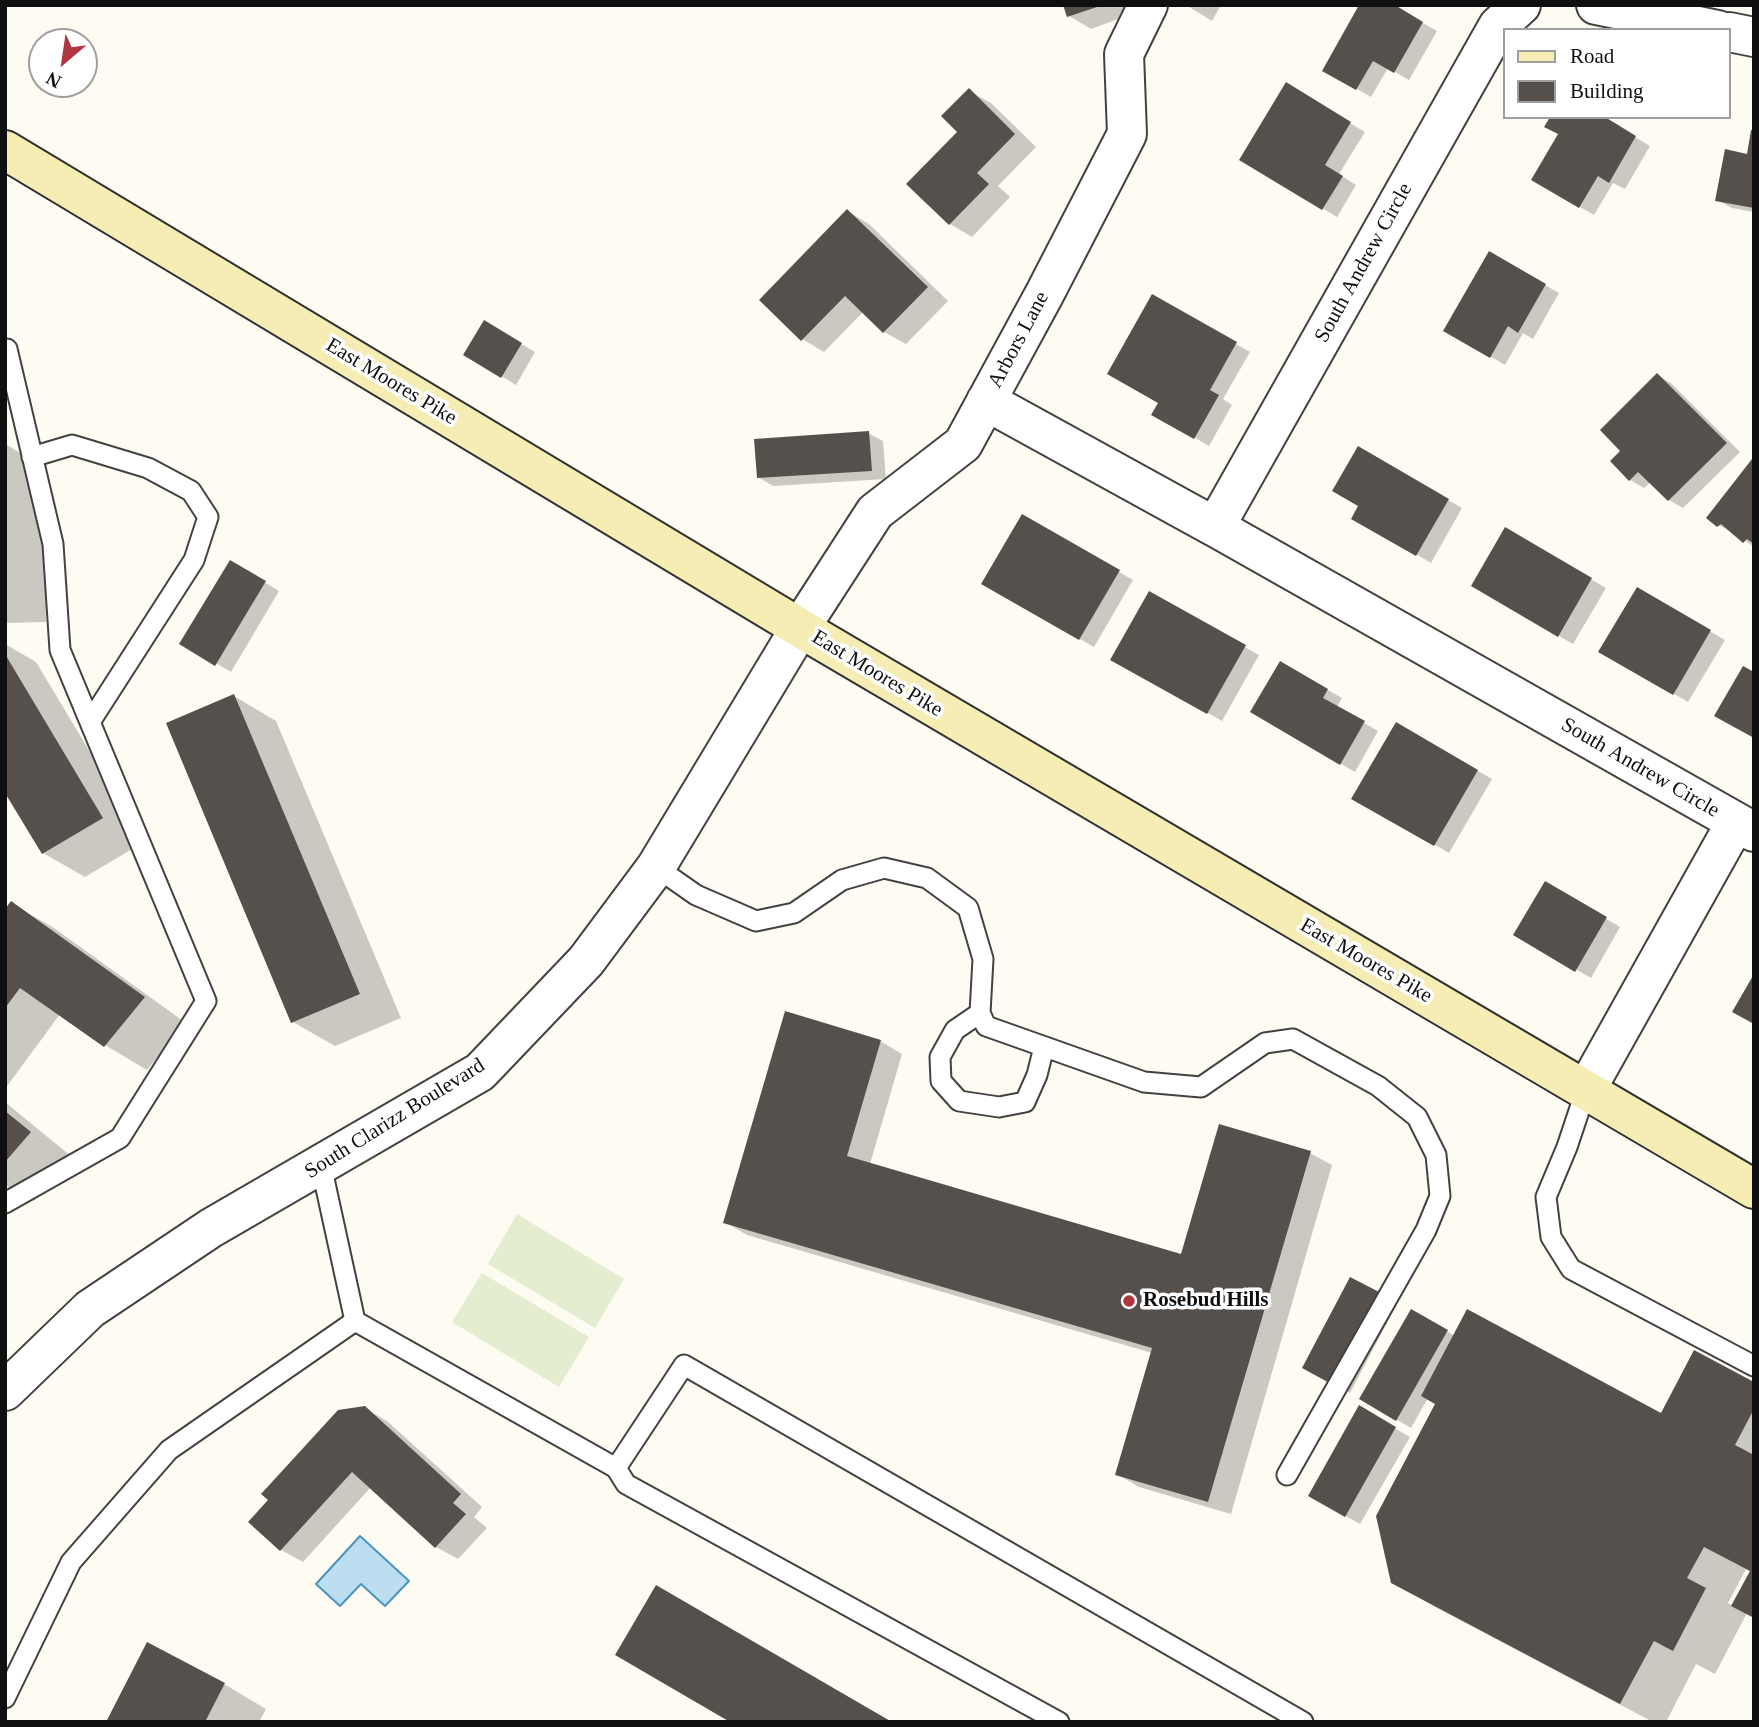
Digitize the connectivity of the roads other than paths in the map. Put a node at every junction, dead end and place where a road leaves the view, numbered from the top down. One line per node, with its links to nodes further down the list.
1 (1148, 5): 9 (street, Arbors Lane)
2 (1521, 5): 11 (street, South Andrew Circle)
3 (1595, 5): 4 (street)
4 (1708, 28)
5 (1731, 32): 6 (street)
6 (1754, 37)
7 (5, 150): 12 (main road, East Moores Pike)
8 (5, 349): 10 (lane)
9 (986, 401): 11 (street, South Andrew Circle); 12 (street, Arbors Lane)
10 (32, 457): 13 (lane); 13 (lane)
11 (1215, 527): 14 (street, South Andrew Circle)
12 (800, 628): 15 (street, South Clarizz Boulevard); 18 (main road, East Moores Pike)
13 (90, 722): 21 (lane)
14 (1745, 827): 18 (street, South Andrew Circle)
15 (656, 867): 16 (lane); 19 (street, South Clarizz Boulevard)
16 (980, 1013): 17 (lane); 17 (lane)
17 (1044, 1047): 26 (lane)
18 (1586, 1090): 20 (main road, East Moores Pike); 23 (lane)
19 (321, 1165): 22 (lane); 24 (street, South Clarizz Boulevard)
20 (1754, 1189)
21 (5, 1203)
22 (355, 1321): 25 (lane); 27 (lane)
23 (1754, 1366)
24 (5, 1391)
25 (616, 1468): 28 (lane); 29 (lane)
26 (1287, 1475)
27 (5, 1698)
28 (1059, 1722)
29 (1303, 1722)

